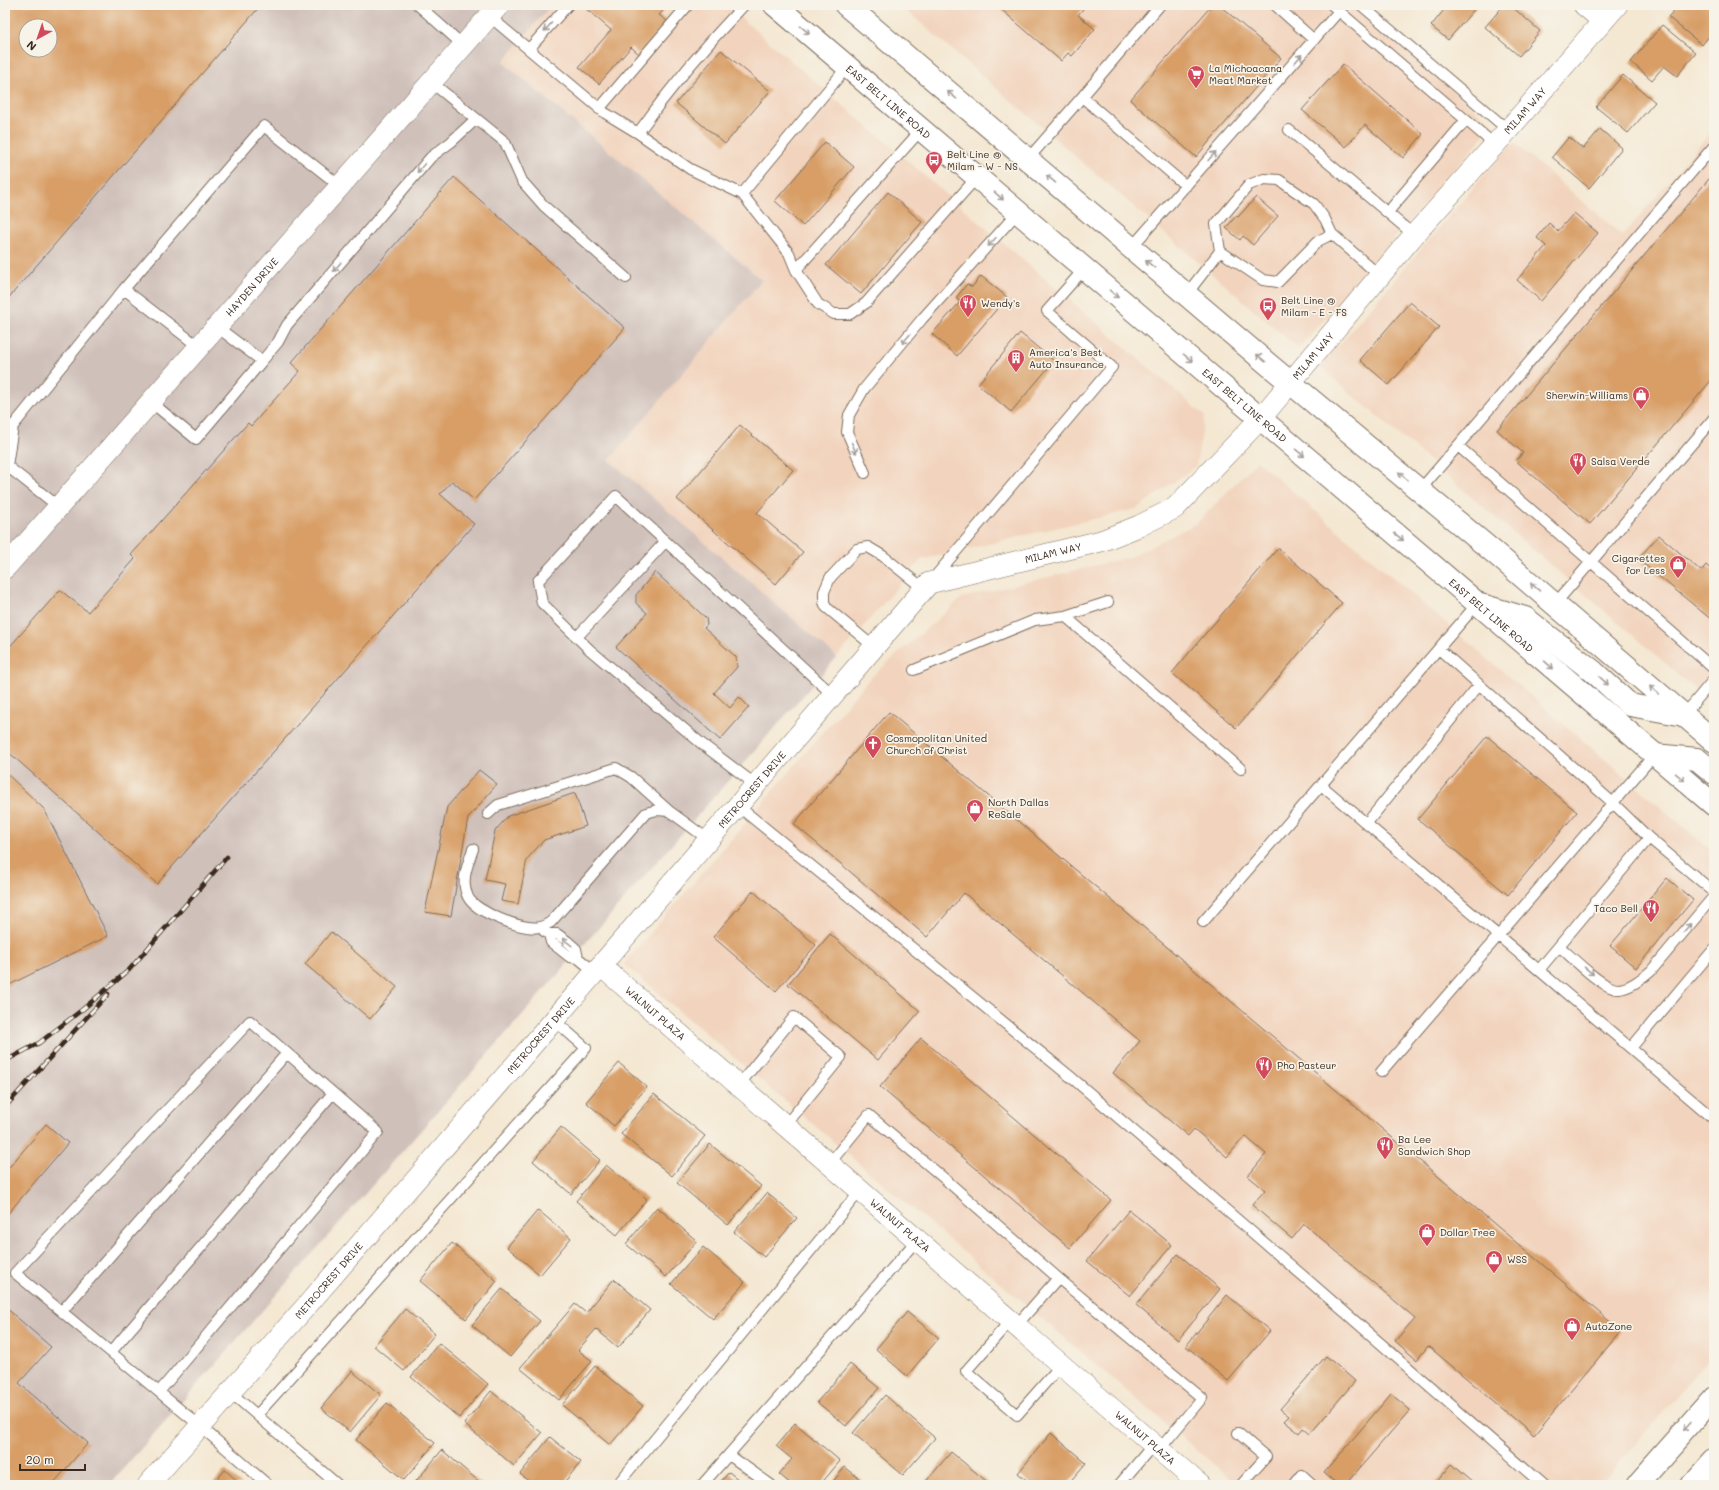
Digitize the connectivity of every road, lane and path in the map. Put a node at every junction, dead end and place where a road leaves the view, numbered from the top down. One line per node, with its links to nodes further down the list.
1 (418, 5): 16 (lane)
2 (568, 5): 17 (lane, one-way to 17)
3 (688, 5): 21 (lane)
4 (744, 5): 26 (lane)
5 (775, 5): 18 (main road, EAST BELT LINE ROAD, one-way to 18)
6 (846, 5): 29 (main road, one-way to 6)
7 (1160, 5): 20 (lane)
8 (1275, 5): 15 (lane)
9 (1361, 5): 27 (lane)
10 (1584, 5): 14 (street)
11 (1616, 5): 14 (street, MILAM WAY)
12 (1336, 8): 15 (lane); 23 (lane)
13 (494, 10): 16 (street, HAYDEN DRIVE); 17 (lane)
14 (1603, 21): 27 (street, MILAM WAY)
15 (1314, 40): 32 (lane, one-way to 15)
16 (464, 46): 19 (street, HAYDEN DRIVE)
17 (529, 49): 21 (lane)
18 (847, 67): 24 (main road, EAST BELT LINE ROAD); 33 (lane)
19 (431, 82): 22 (lane); 31 (street, HAYDEN DRIVE)
20 (1082, 97): 29 (lane); 32 (lane)
21 (599, 109): 26 (lane)
22 (476, 119): 43 (lane); 48 (lane, one-way to 48)
23 (1466, 120): 27 (lane); 35 (lane)
24 (921, 130): 30 (main road, EAST BELT LINE ROAD); 41 (lane)
25 (1289, 130): 35 (lane)
26 (638, 133): 33 (lane)
27 (1502, 138): 37 (street, MILAM WAY)
28 (1714, 146): 53 (lane)
29 (1028, 160): 38 (main road, one-way to 29)
30 (977, 177): 34 (main road, EAST BELT LINE ROAD, one-way to 34); 41 (lane)
31 (340, 186): 44 (lane); 46 (street, HAYDEN DRIVE)
32 (1186, 186): 38 (lane)
33 (742, 194): 41 (lane)
34 (1018, 212): 40 (main road, EAST BELT LINE ROAD); 55 (lane, one-way to 55)
35 (1388, 212): 37 (lane)
36 (1332, 234): 39 (lane); 39 (lane); 42 (lane)
37 (1414, 234): 42 (street, MILAM WAY)
38 (1131, 248): 45 (main road, one-way to 38)
39 (1220, 251): 45 (lane)
40 (1084, 269): 52 (main road, EAST BELT LINE ROAD, one-way to 52); 61 (lane)
41 (796, 270)
42 (1380, 276): 49 (street, MILAM WAY)
43 (626, 278)
44 (124, 289): 47 (lane); 54 (lane)
45 (1186, 294): 49 (main road, one-way to 45)
46 (217, 327): 47 (street, HAYDEN DRIVE); 48 (lane)
47 (199, 347): 50 (street, HAYDEN DRIVE)
48 (262, 361): 50 (lane)
49 (1291, 383): 52 (street, MILAM WAY); 56 (main road, one-way to 49)
50 (151, 402): 57 (street, HAYDEN DRIVE)
51 (1714, 418): 59 (lane)
52 (1260, 419): 61 (street, MILAM WAY); 63 (main road, EAST BELT LINE ROAD, one-way to 63)
53 (1458, 446): 56 (lane); 59 (lane)
54 (6, 467): 57 (lane)
55 (865, 473)
56 (1420, 490): 64 (main road, one-way to 56)
57 (59, 507): 60 (street, HAYDEN DRIVE)
58 (664, 542): 66 (lane); 66 (lane); 73 (lane)
59 (1591, 562): 64 (lane); 69 (lane)
60 (5, 568)
61 (927, 586): 67 (street, METROCREST DRIVE); 67 (lane)
62 (1108, 602): 65 (lane)
63 (1477, 604): 68 (lane); 74 (main road, one-way to 74); 76 (main road, EAST BELT LINE ROAD, one-way to 76)
64 (1555, 604): 74 (main road, one-way to 64)
65 (1065, 616): 70 (lane); 77 (lane)
66 (577, 637): 79 (lane)
67 (874, 647): 73 (street, METROCREST DRIVE)
68 (1439, 649): 72 (lane); 80 (lane)
69 (1714, 669)
70 (914, 670)
71 (1714, 679): 74 (lane)
72 (1479, 685): 81 (lane); 86 (lane)
73 (833, 695): 79 (street, METROCREST DRIVE)
74 (1684, 715): 75 (main road)
75 (1714, 740)
76 (1654, 755): 78 (main road); 81 (lane); 82 (main road, EAST BELT LINE ROAD, one-way to 82)
77 (1241, 769)
78 (1714, 773)
79 (756, 785): 83 (street, METROCREST DRIVE)
80 (1321, 785): 86 (lane); 92 (lane)
81 (1613, 803): 87 (lane); 94 (lane)
82 (1714, 805)
83 (738, 806): 88 (street, METROCREST DRIVE); 135 (lane)
84 (669, 811): 85 (lane); 88 (lane); 93 (lane)
85 (488, 814)
86 (1366, 824): 94 (lane)
87 (1649, 838): 90 (lane); 95 (lane)
88 (709, 840): 97 (street, METROCREST DRIVE)
89 (473, 849): 93 (lane)
90 (1714, 892)
91 (1711, 900): 95 (lane, one-way to 91)
92 (1203, 922)
93 (539, 928): 97 (lane)
94 (1498, 936): 98 (lane); 102 (lane)
95 (1559, 946): 98 (lane)
96 (1714, 949): 100 (lane)
97 (598, 969): 99 (street, METROCREST DRIVE); 103 (street, WALNUT PLAZA)
98 (1539, 970): 100 (lane)
99 (554, 1020): 116 (street, METROCREST DRIVE); 118 (lane)
100 (1631, 1048): 105 (lane)
101 (287, 1053): 104 (lane); 111 (lane); 111 (lane)
102 (1382, 1072)
103 (739, 1086): 106 (street, WALNUT PLAZA); 106 (lane)
104 (333, 1093): 113 (lane); 115 (lane)
105 (1714, 1119)
106 (785, 1126): 107 (street, WALNUT PLAZA)
107 (829, 1164): 108 (street, WALNUT PLAZA); 110 (lane)
108 (860, 1191): 109 (street, WALNUT PLAZA); 127 (lane)
109 (917, 1240): 112 (street, WALNUT PLAZA); 122 (lane)
110 (1058, 1278): 112 (lane); 121 (lane)
111 (62, 1311): 113 (lane)
112 (1013, 1324): 114 (street, WALNUT PLAZA); 114 (lane)
113 (111, 1352): 115 (lane)
114 (1061, 1365): 121 (street, WALNUT PLAZA)
115 (159, 1392): 119 (lane)
116 (230, 1392): 118 (lane); 119 (street, METROCREST DRIVE)
117 (1714, 1397): 136 (main road, one-way to 136)
118 (257, 1415): 126 (lane)
119 (200, 1426): 124 (street, METROCREST DRIVE); 125 (lane)
120 (1238, 1433): 132 (lane)
121 (1156, 1448): 130 (lane); 131 (street, WALNUT PLAZA)
122 (729, 1455): 128 (lane); 129 (lane)
123 (1714, 1459): 137 (main road)
124 (148, 1485)
125 (268, 1485)
126 (338, 1485)
127 (616, 1485)
128 (702, 1485)
129 (771, 1485)
130 (1119, 1485)
131 (1200, 1485)
132 (1241, 1485)
133 (1294, 1485): 134 (lane)
134 (1313, 1485)
135 (1543, 1485)
136 (1636, 1485)
137 (1691, 1485)

